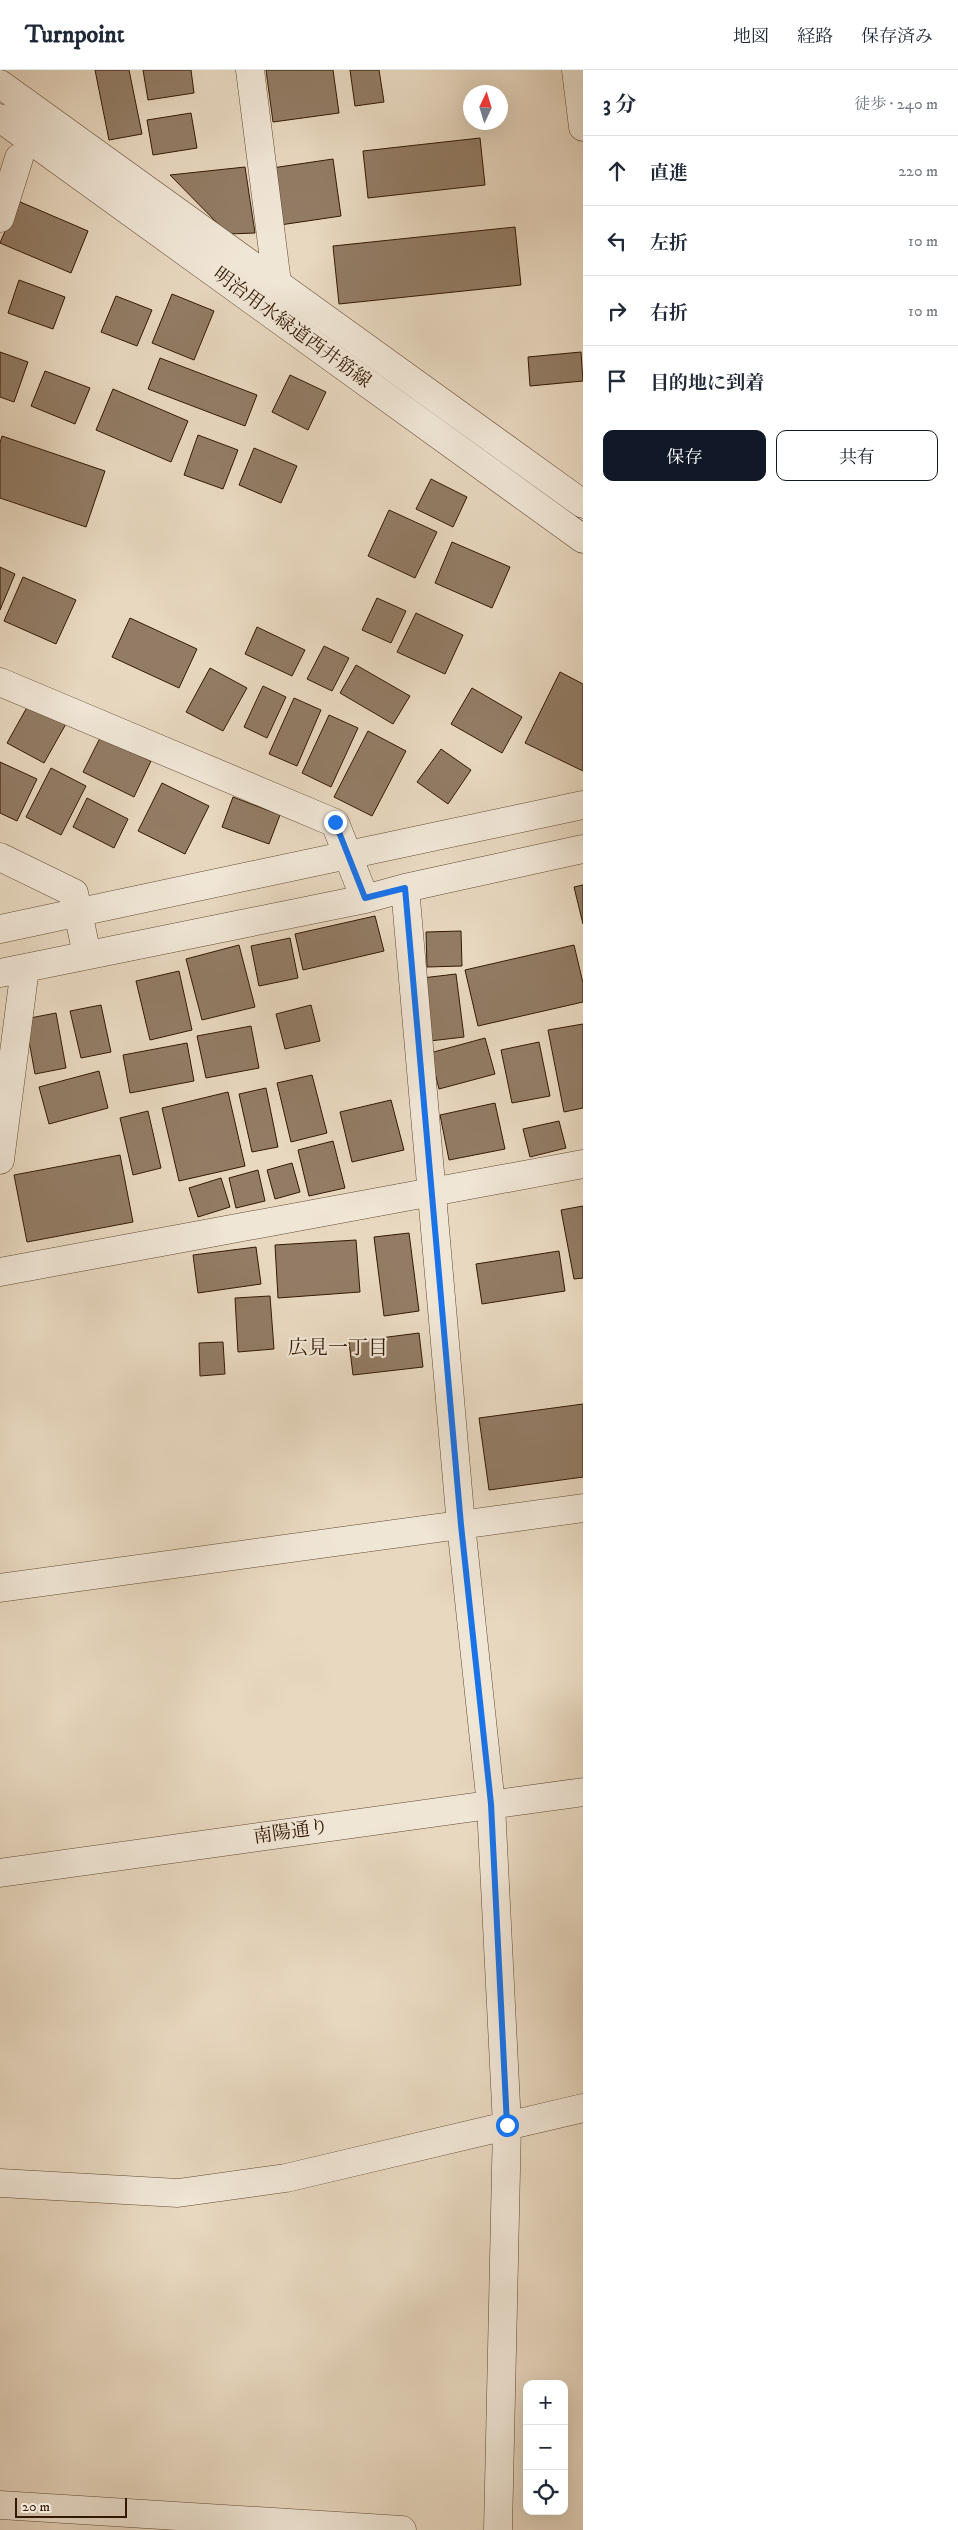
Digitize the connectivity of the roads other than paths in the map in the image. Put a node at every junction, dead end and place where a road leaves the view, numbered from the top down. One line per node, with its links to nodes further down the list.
1 (250, 70): 8 (street)
2 (576, 70): 5 (street)
3 (0, 84): 8 (street)
4 (0, 118): 10 (street, 明治用水緑道西井筋線)
5 (583, 127)
6 (19, 158): 7 (street)
7 (0, 218)
8 (277, 283): 9 (street)
9 (583, 504)
10 (583, 539)
11 (0, 682): 14 (street)
12 (583, 805): 14 (street)
13 (583, 849): 16 (street)
14 (348, 855): 17 (street); 18 (street)
15 (0, 857): 18 (street)
16 (405, 888): 17 (street); 24 (street)
17 (365, 898): 20 (street)
18 (79, 913): 19 (street); 20 (street)
19 (0, 929)
20 (87, 955): 21 (street)
21 (12, 970): 22 (street)
22 (0, 1160)
23 (583, 1164): 24 (street)
24 (430, 1191): 25 (street); 27 (street)
25 (0, 1272)
26 (583, 1508): 27 (street)
27 (461, 1525): 28 (street); 30 (street)
28 (0, 1588)
29 (583, 1792): 30 (street, 南陽通り)
30 (491, 1804): 31 (street, 南陽通り); 33 (street)
31 (0, 1872)
32 (583, 2108): 33 (street)
33 (507, 2125): 34 (street); 38 (street)
34 (0, 2183)
35 (0, 2505): 36 (street)
36 (124, 2522): 37 (street)
37 (402, 2530)
38 (498, 2530)

